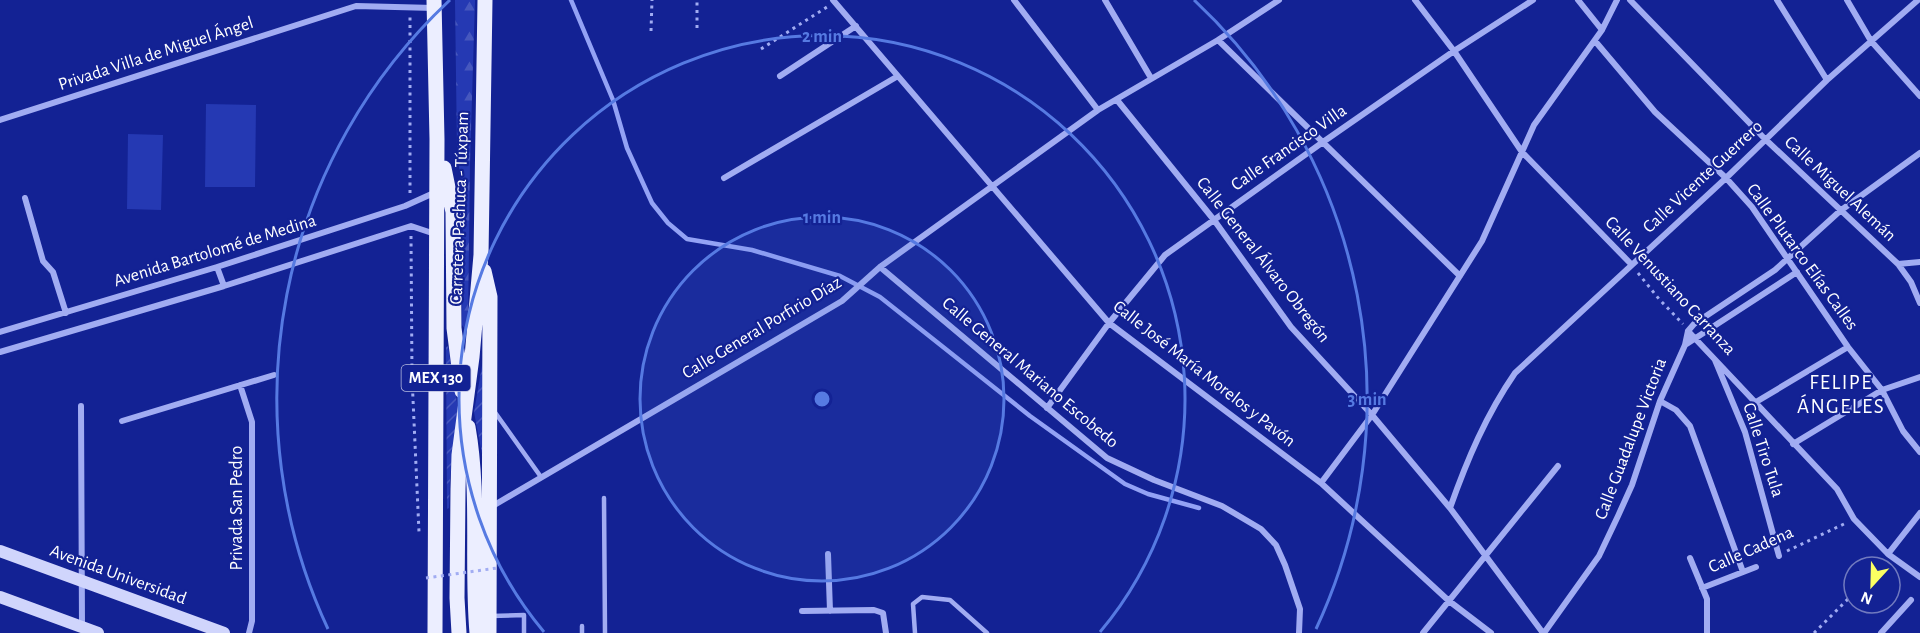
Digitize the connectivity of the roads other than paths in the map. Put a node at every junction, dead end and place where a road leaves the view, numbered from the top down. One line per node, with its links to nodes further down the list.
1 (363, 0): 17 (street, Privada Villa de Miguel Ángel)
2 (486, 0): 45 (main road, Carretera Pachuca - Túxpam / MEX 130)
3 (1014, 0): 30 (street)
4 (1105, 0): 26 (street)
5 (1277, 0): 20 (street, Calle General Porfirio Díaz)
6 (1415, 0): 23 (street, Calle Venustiano Carranza)
7 (1533, 0): 23 (street, Calle Francisco Villa)
8 (1578, 0): 19 (street)
9 (1617, 0): 19 (street)
10 (1630, 0): 33 (street, Calle Miguel Alemán)
11 (1777, 0): 27 (street)
12 (1847, 0): 22 (street)
13 (1918, 0): 22 (street, Calle Vicente Guerrero)
14 (834, 1): 18 (street, Calle José María Morelos y Pavón)
15 (397, 4): 16 (street, Privada Villa de Miguel Ángel); 17 (street, Privada Villa de Miguel Ángel)
16 (434, 4): 32 (main road, Carretera Pachuca - Túxpam / MEX 130)
17 (356, 6): 31 (street, Privada Villa de Miguel Ángel)
18 (856, 26): 24 (street); 25 (street, Calle José María Morelos y Pavón)
19 (1602, 30): 21 (street)
20 (1218, 40): 26 (street, Calle General Porfirio Díaz); 34 (street)
21 (1595, 41): 35 (street); 38 (street, Calle Plutarco Elías Calles)
22 (1871, 41): 27 (street, Calle Vicente Guerrero); 28 (street)
23 (1454, 51): 34 (street, Calle Francisco Villa); 35 (street, Calle Venustiano Carranza)
24 (780, 76)
25 (898, 76): 37 (street); 39 (street, Calle José María Morelos y Pavón)
26 (1151, 78): 29 (street, Calle General Porfirio Díaz)
27 (1827, 80): 33 (street, Calle Vicente Guerrero)
28 (1920, 96)
29 (1117, 100): 30 (street, Calle General Porfirio Díaz); 43 (street, Calle General Álvaro Obregón)
30 (1098, 110): 39 (street, Calle General Porfirio Díaz)
31 (0, 120)
32 (437, 139): 40 (main road, Carretera Pachuca - Túxpam / MEX 130); 76 (main road)
33 (1765, 140): 38 (street, Calle Vicente Guerrero); 42 (street, Calle Miguel Alemán)
34 (1323, 142): 43 (street, Calle Francisco Villa); 53 (street)
35 (1521, 152): 48 (street, Calle Venustiano Carranza); 53 (street)
36 (1920, 153): 42 (street)
37 (724, 178)
38 (1726, 178): 46 (street, Calle Plutarco Elías Calles); 48 (street, Calle Vicente Guerrero)
39 (992, 188): 51 (street, Calle General Porfirio Díaz); 59 (street, Calle José María Morelos y Pavón)
40 (437, 191): 44 (main road, Carretera Pachuca - Túxpam / MEX 130); 50 (street, Avenida Bartolomé de Medina)
41 (25, 198): 58 (street)
42 (1840, 211): 46 (street); 49 (street, Calle Miguel Alemán)
43 (1214, 220): 59 (street, Calle Francisco Villa); 77 (street, Calle General Álvaro Obregón)
44 (437, 235): 54 (street, Avenida Bartolomé de Medina); 105 (main road, Carretera Pachuca - Túxpam / MEX 130)
45 (481, 255): 74 (main road); 76 (main road, Carretera Pachuca - Túxpam / MEX 130)
46 (1787, 260): 52 (street, Calle Plutarco Elías Calles); 55 (street)
47 (1920, 262): 49 (street)
48 (1631, 264): 85 (street, Calle Vicente Guerrero)
49 (1898, 264): 56 (street, Calle Miguel Alemán)
50 (217, 267): 54 (street); 58 (street, Avenida Bartolomé de Medina)
51 (880, 267): 75 (street, Calle General Mariano Escobedo); 82 (street, Calle General Porfirio Díaz)
52 (1797, 272): 57 (street, Calle Guadalupe Victoria); 64 (street, Calle Plutarco Elías Calles)
53 (1460, 276): 77 (street)
54 (224, 286): 65 (street, Avenida Bartolomé de Medina)
55 (1733, 298): 57 (street); 60 (street)
56 (1920, 303)
57 (1741, 307): 62 (street, Calle Guadalupe Victoria)
58 (66, 313): 61 (street, Avenida Bartolomé de Medina)
59 (1109, 323): 75 (street, Calle Francisco Villa); 83 (street, Calle José María Morelos y Pavón)
60 (1688, 331): 62 (street, Calle Venustiano Carranza); 63 (street, Calle Guadalupe Victoria)
61 (0, 332)
62 (1696, 339): 63 (street, Calle Guadalupe Victoria); 66 (street, Calle Venustiano Carranza)
63 (1685, 345): 71 (street, Calle Guadalupe Victoria)
64 (1848, 347): 70 (street, Calle Plutarco Elías Calles); 72 (street)
65 (0, 352)
66 (1713, 355): 72 (street, Calle Venustiano Carranza); 92 (street, Calle Tiro Tula)
67 (274, 375): 69 (street)
68 (1920, 377): 70 (street)
69 (240, 385): 78 (street); 110 (street, Privada San Pedro)
70 (1882, 390): 79 (street); 80 (street, Calle Plutarco Elías Calles)
71 (1660, 401): 95 (street); 125 (street, Calle Guadalupe Victoria)
72 (1756, 402): 79 (street, Calle Venustiano Carranza)
73 (81, 406): 97 (street)
74 (490, 406): 82 (lane); 86 (main road)
75 (1047, 408): 122 (street, Calle General Mariano Escobedo)
76 (465, 411): 113 (main road, Carretera Pachuca - Túxpam / MEX 130); 114 (main road)
77 (1372, 415): 83 (street); 85 (street, Calle General Álvaro Obregón)
78 (122, 422)
79 (1793, 444): 90 (street, Calle Venustiano Carranza)
80 (1920, 452)
81 (1558, 466): 91 (street)
82 (541, 477): 86 (street, Calle General Porfirio Díaz)
83 (1321, 483): 101 (street, Calle José María Morelos y Pavón)
84 (604, 498): 118 (lane)
85 (1450, 508): 91 (street, Calle General Álvaro Obregón)
86 (488, 509): 104 (main road)
87 (1920, 513): 90 (street)
88 (0, 551): 97 (main road, Avenida Universidad)
89 (828, 554): 103 (street)
90 (1888, 554): 96 (street, Calle Venustiano Carranza)
91 (1485, 555): 101 (street); 125 (street, Calle General Álvaro Obregón)
92 (1779, 556)
93 (1690, 558): 98 (street)
94 (1756, 567): 95 (street, Calle Cadena)
95 (1743, 572): 98 (street, Calle Cadena)
96 (1920, 577)
97 (81, 582): 107 (street); 109 (main road, Avenida Universidad)
98 (1702, 588): 126 (street, Calle Cadena)
99 (0, 597): 107 (main road)
100 (1911, 600): 127 (street)
101 (1449, 601): 123 (street); 124 (street, Calle José María Morelos y Pavón)
102 (802, 611): 103 (street)
103 (830, 611): 119 (street)
104 (488, 616): 115 (main road); 116 (lane)
105 (435, 617): 111 (main road); 112 (main road, Carretera Pachuca - Túxpam / MEX 130)
106 (582, 626): 117 (lane)
107 (82, 630): 108 (main road)
108 (98, 633)
109 (224, 633)
110 (249, 633)
111 (430, 633)
112 (435, 633)
113 (459, 633)
114 (477, 633)
115 (489, 633)
116 (524, 633)
117 (582, 633)
118 (605, 633)
119 (886, 633)
120 (915, 633): 121 (lane)
121 (987, 633)
122 (1299, 633)
123 (1423, 633)
124 (1491, 633)
125 (1543, 633)
126 (1707, 633)
127 (1881, 633)

